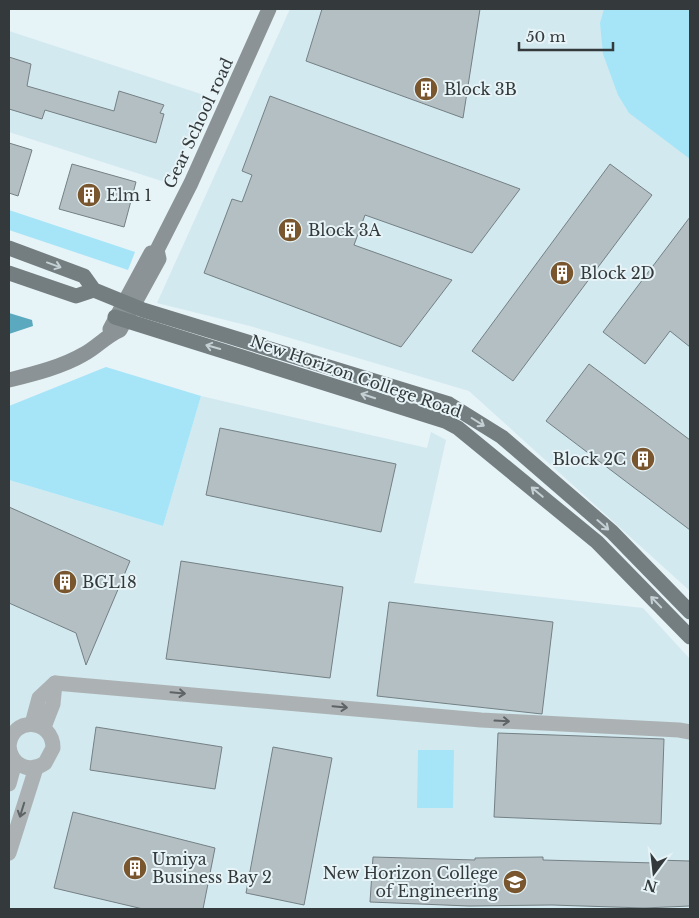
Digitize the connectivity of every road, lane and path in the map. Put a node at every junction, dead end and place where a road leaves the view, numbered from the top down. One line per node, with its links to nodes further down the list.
1 (269, 9): 5 (main road, Gear School road)
2 (9, 248): 4 (main road, one-way to 4)
3 (9, 273): 4 (main road)
4 (94, 290): 5 (main road, New Horizon College Road)
5 (129, 305): 6 (main road, Gear School road); 8 (main road, New Horizon College Road, one-way to 8)
6 (120, 319): 7 (main road, Gear School road); 9 (main road, New Horizon College Road, one-way to 6)
7 (9, 380)
8 (690, 612)
9 (690, 637)
10 (38, 726): 11 (street, one-way to 11); 12 (street); 13 (street)
11 (685, 731)
12 (10, 750): 13 (street); 14 (street)
13 (36, 768): 15 (street, one-way to 15)
14 (9, 784)
15 (9, 853)

